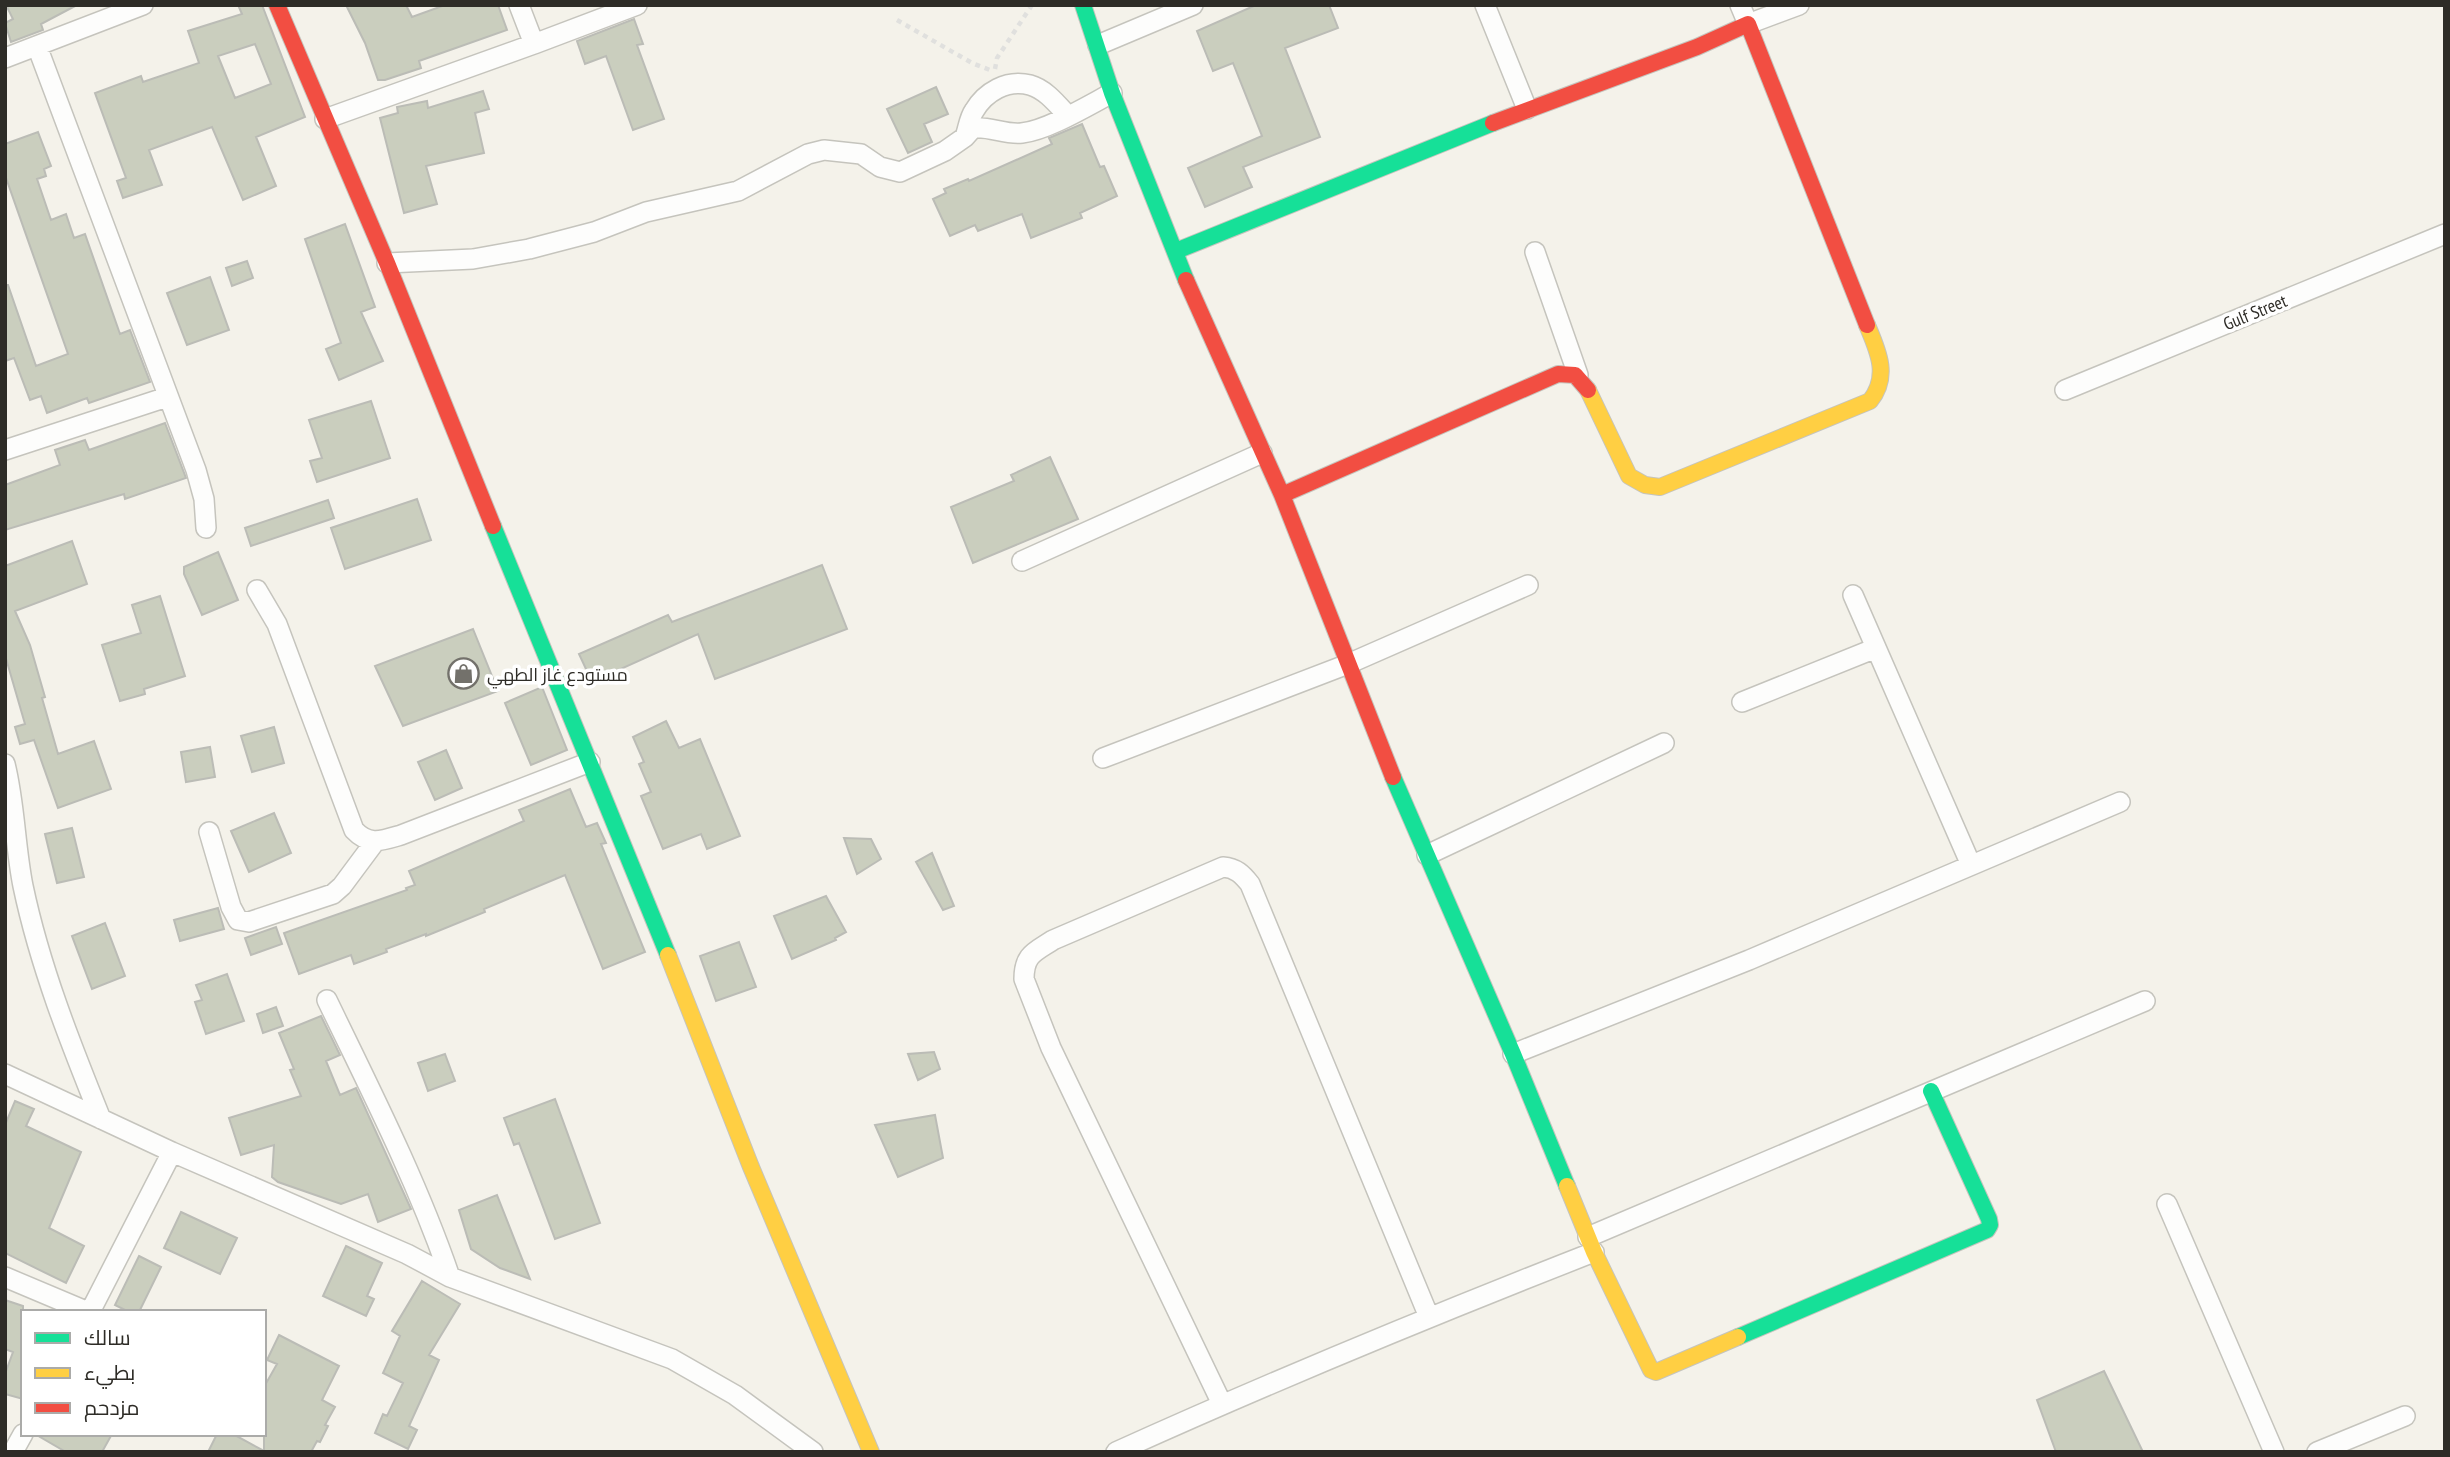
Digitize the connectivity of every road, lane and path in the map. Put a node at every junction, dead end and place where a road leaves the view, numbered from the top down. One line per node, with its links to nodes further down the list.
1 (143, 5): 15 (street)
2 (277, 5): 21 (street)
3 (519, 5): 13 (street)
4 (637, 5): 13 (street)
5 (1032, 5): 17 (path)
6 (1083, 5): 14 (street)
7 (1193, 5): 14 (street)
8 (1485, 5): 19 (street)
9 (1740, 5): 12 (street)
10 (1799, 5): 12 (street)
11 (897, 20): 17 (path)
12 (1748, 24): 19 (street); 27 (street)
13 (534, 44): 21 (street)
14 (1098, 45): 18 (street)
15 (37, 46): 16 (street); 29 (street)
16 (5, 58)
17 (999, 78): 20 (street); 22 (street)
18 (1112, 93): 20 (street); 24 (street)
19 (1527, 109): 24 (street)
20 (1068, 116): 22 (street)
21 (326, 119): 26 (street)
22 (965, 137): 26 (street)
23 (2445, 234): 28 (street, Gulf Street)
24 (1176, 251): 31 (street)
25 (1535, 252): 27 (street)
26 (387, 263): 43 (street)
27 (1578, 375): 32 (street)
28 (2065, 390)
29 (167, 397): 30 (street); 33 (street)
30 (5, 450)
31 (1262, 453): 32 (street); 34 (street)
32 (1282, 495): 39 (street)
33 (206, 528)
34 (1022, 561)
35 (1528, 585): 39 (street)
36 (257, 590): 47 (street)
37 (1853, 595): 38 (street)
38 (1876, 648): 40 (street); 49 (street)
39 (1348, 664): 42 (street); 48 (street)
40 (1742, 702)
41 (1664, 743): 48 (street)
42 (1103, 758)
43 (590, 762): 47 (street); 69 (street)
44 (5, 764): 55 (street)
45 (2120, 802): 49 (street)
46 (209, 832): 47 (street)
47 (374, 843)
48 (1427, 855): 52 (street)
49 (1971, 866): 52 (street)
50 (327, 1000): 60 (street)
51 (2145, 1000): 54 (street)
52 (1513, 1054): 58 (street)
53 (5, 1074): 55 (street)
54 (1931, 1091): 58 (street); 58 (street)
55 (101, 1119): 56 (street)
56 (172, 1152): 60 (street); 62 (street)
57 (2167, 1204): 71 (street)
58 (1591, 1244): 63 (street)
59 (5, 1277): 61 (street)
60 (450, 1277): 68 (street)
61 (84, 1310)
62 (90, 1310)
63 (1429, 1317): 64 (street); 64 (street)
64 (1222, 1404): 70 (street)
65 (2405, 1416): 72 (street)
66 (22, 1436): 67 (street)
67 (13, 1452)
68 (813, 1452)
69 (871, 1452)
70 (1116, 1452)
71 (2274, 1452)
72 (2317, 1452)

